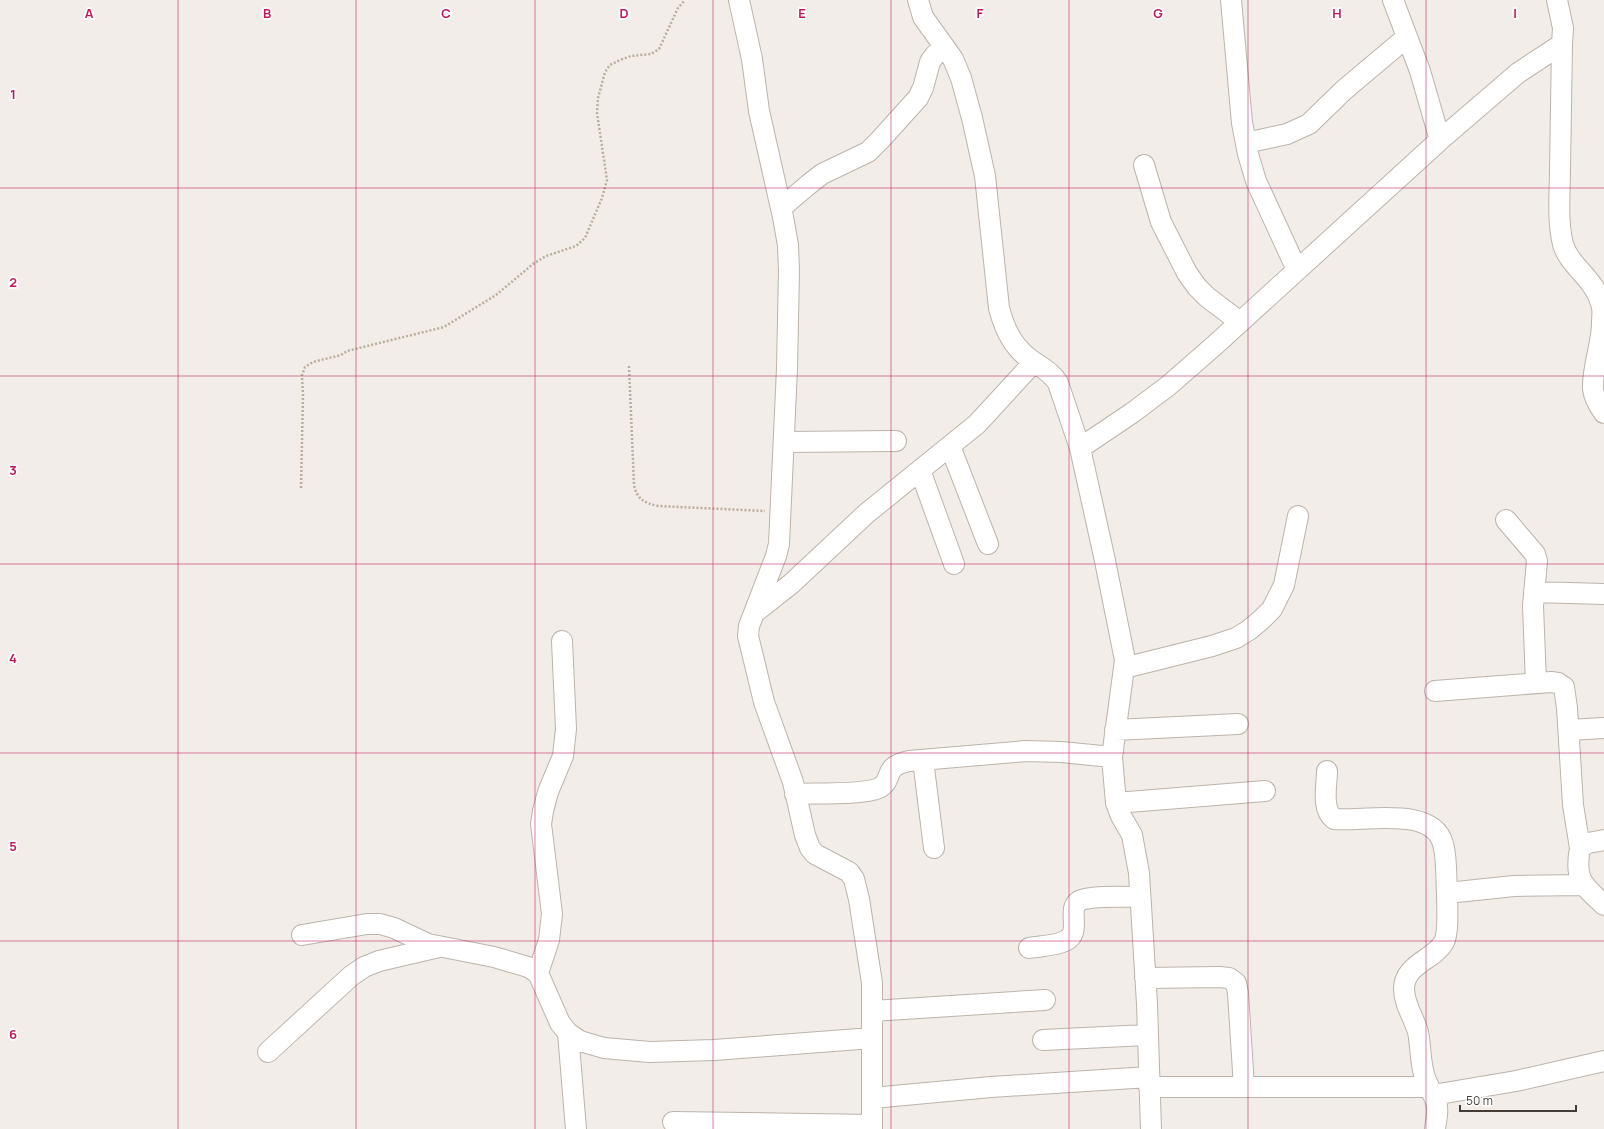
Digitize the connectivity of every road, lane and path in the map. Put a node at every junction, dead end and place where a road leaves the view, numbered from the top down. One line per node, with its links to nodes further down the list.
1 (685, 0): 24 (path)
2 (739, 0): 13 (street)
3 (918, 0): 9 (street)
4 (1231, 0): 11 (street)
5 (1392, 0): 7 (street)
6 (1557, 0): 8 (street)
7 (1407, 37): 10 (street); 11 (street)
8 (1562, 44): 10 (street); 18 (street)
9 (944, 46): 13 (street); 16 (street)
10 (1440, 140): 14 (street)
11 (1246, 143): 14 (street)
12 (1144, 165): 15 (street)
13 (781, 208): 20 (street)
14 (1297, 270): 15 (street)
15 (1240, 322): 22 (street)
16 (1034, 362): 21 (street); 22 (street)
17 (629, 366): 25 (path)
18 (1604, 413)
19 (896, 441): 20 (street)
20 (784, 442): 25 (street)
21 (950, 446): 23 (street); 28 (street)
22 (1080, 448): 34 (street)
23 (920, 470): 29 (street); 32 (street)
24 (301, 488)
25 (781, 512): 32 (street)
26 (1298, 516): 34 (street)
27 (1506, 520): 30 (street)
28 (988, 544)
29 (954, 564)
30 (1534, 592): 31 (street); 35 (street)
31 (1604, 594)
32 (754, 613): 45 (street)
33 (562, 641): 57 (street)
34 (1124, 668): 39 (street)
35 (1536, 683): 36 (street); 40 (street)
36 (1436, 691)
37 (1238, 724): 39 (street)
38 (1604, 728): 40 (street)
39 (1115, 730): 41 (street)
40 (1569, 730): 49 (street)
41 (1112, 757): 42 (street); 46 (street)
42 (922, 760): 45 (street); 48 (street)
43 (1327, 771): 51 (street)
44 (1265, 791): 46 (street)
45 (795, 794): 60 (street)
46 (1116, 803): 52 (street)
47 (1604, 840): 49 (street)
48 (934, 848)
49 (1580, 848): 50 (street)
50 (1584, 886): 51 (street); 53 (street)
51 (1447, 893): 69 (street)
52 (1140, 896): 56 (street); 58 (street)
53 (1604, 905)
54 (302, 935): 55 (street)
55 (441, 947): 57 (street); 65 (street)
56 (1029, 948)
57 (538, 972): 61 (street)
58 (1145, 978): 62 (street); 68 (street)
59 (1045, 1000): 60 (street)
60 (872, 1011): 63 (street)
61 (568, 1033): 63 (street); 73 (street)
62 (1148, 1035): 64 (street); 67 (street)
63 (872, 1038): 70 (street)
64 (1043, 1040)
65 (268, 1052)
66 (1604, 1061): 69 (street)
67 (1149, 1082): 68 (street); 70 (street); 74 (street)
68 (1244, 1087): 69 (street)
69 (1430, 1091): 75 (street)
70 (872, 1098): 72 (street)
71 (673, 1122): 72 (street)
72 (872, 1127)
73 (576, 1129)
74 (1151, 1129)
75 (1435, 1129)

